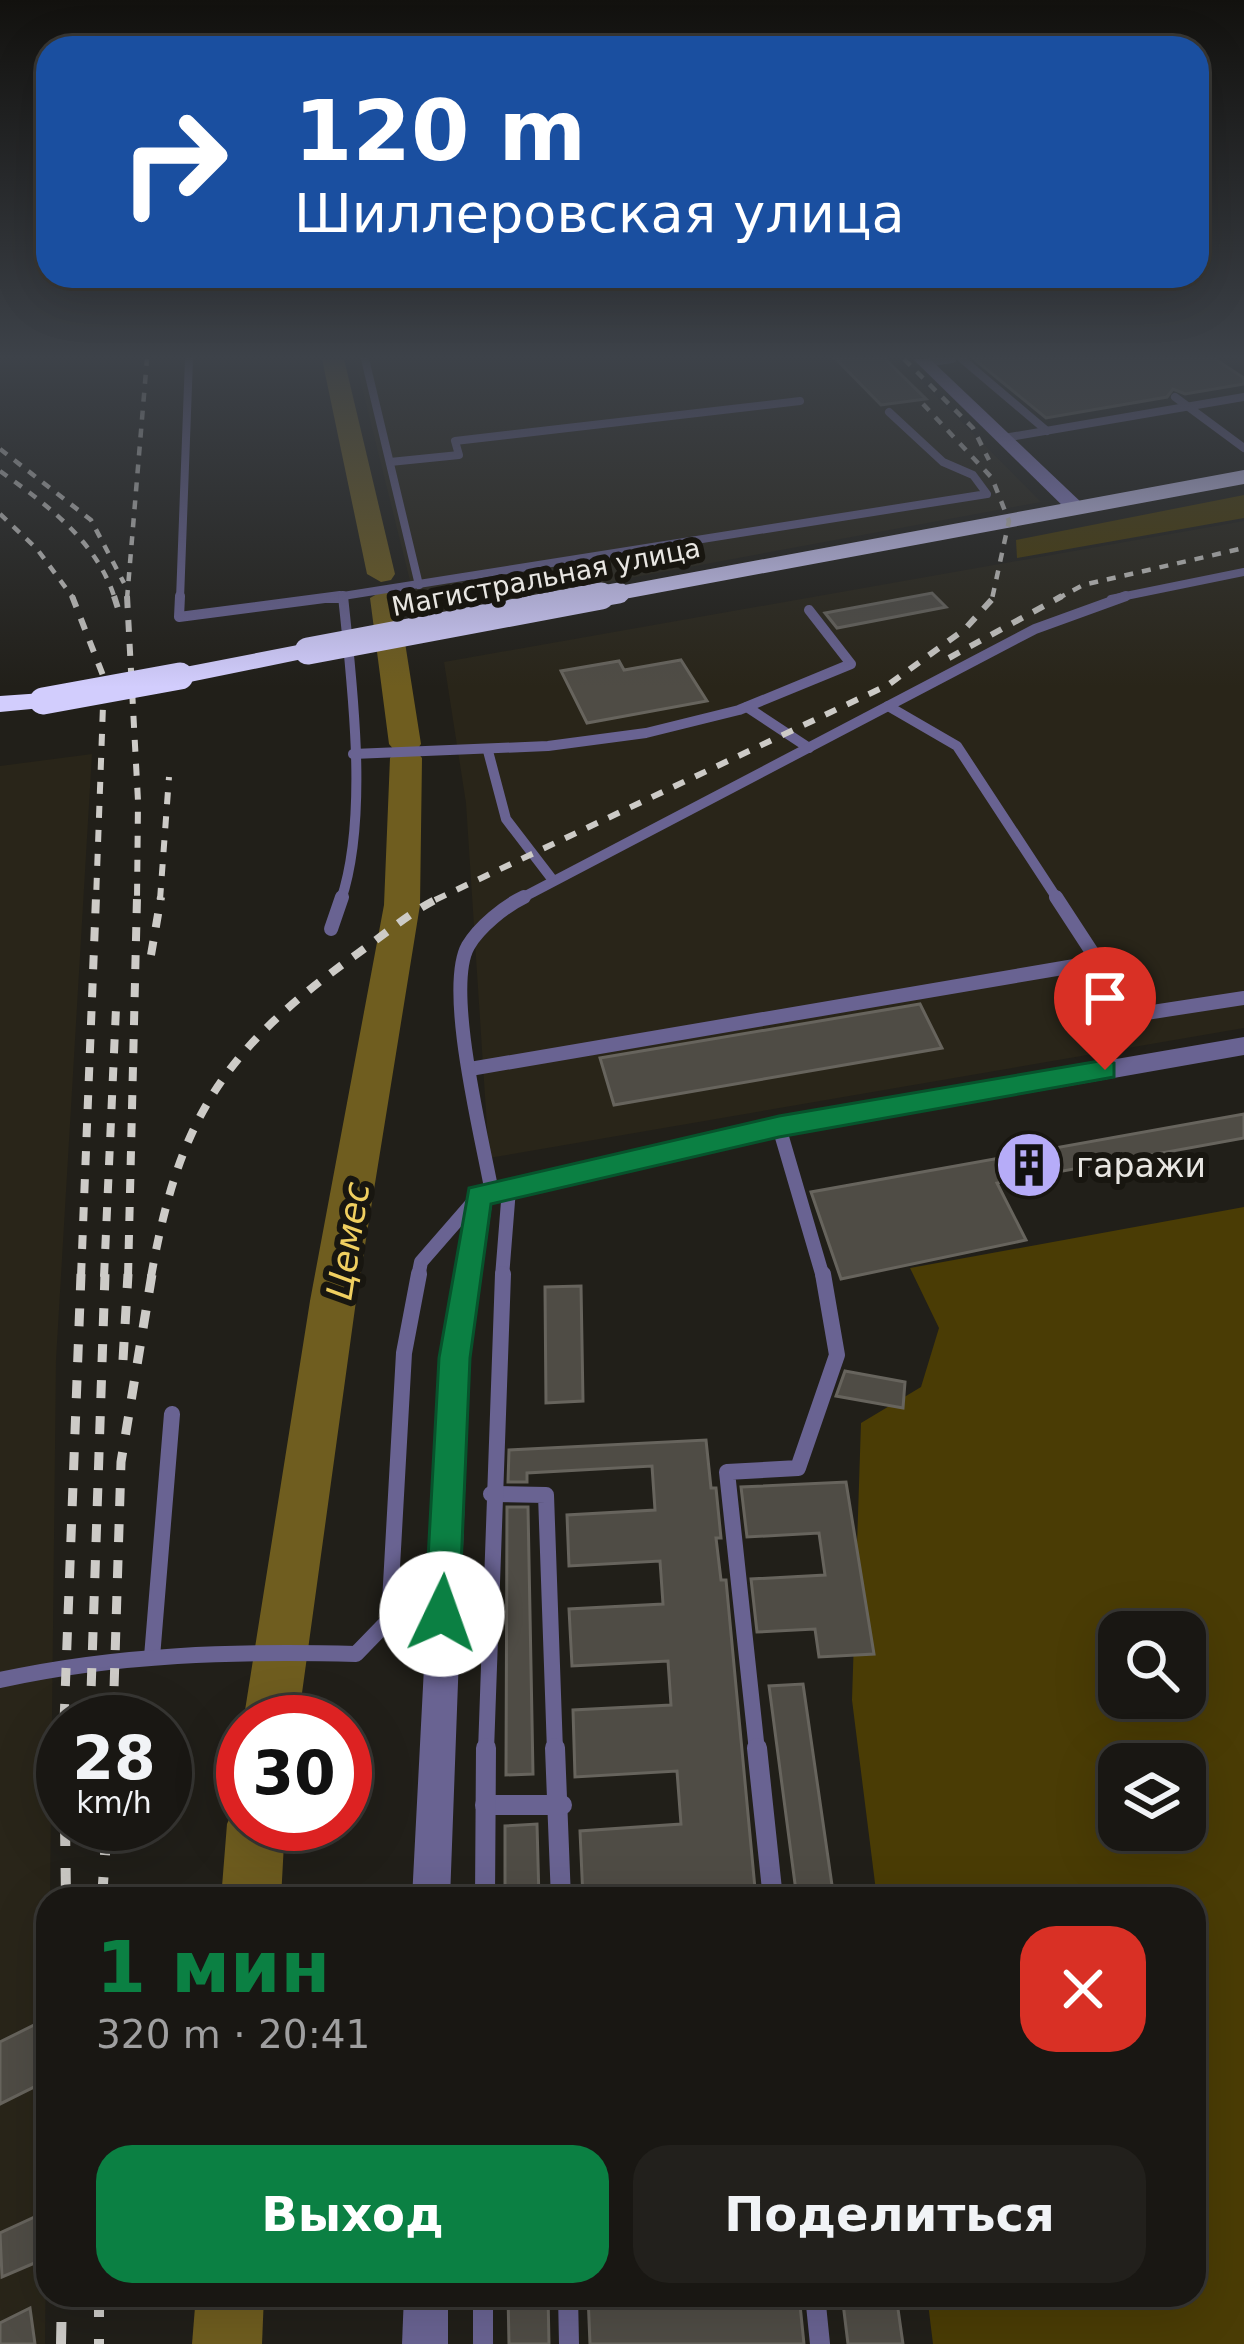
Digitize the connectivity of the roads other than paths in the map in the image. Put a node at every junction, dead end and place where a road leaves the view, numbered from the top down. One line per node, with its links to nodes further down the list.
1 (185, 468): 9 (lane)
2 (392, 468): 8 (lane)
3 (958, 468): 8 (lane)
4 (1036, 468): 6 (street)
5 (1244, 477): 6 (highway, Магистральная улица)
6 (1077, 508): 11 (highway, Магистральная улица, bridge)
7 (1244, 572): 12 (lane)
8 (419, 585): 9 (lane)
9 (343, 596): 16 (lane)
10 (809, 610): 13 (lane)
11 (0, 704)
12 (888, 706): 14 (lane); 19 (lane)
13 (747, 707): 14 (lane); 15 (lane)
14 (809, 748): 17 (lane)
15 (488, 751): 16 (lane); 17 (lane)
16 (353, 754): 18 (lane)
17 (552, 879): 22 (lane)
18 (331, 929)
19 (1099, 962): 20 (lane); 22 (lane)
20 (1244, 998)
21 (1244, 1046): 23 (street)
22 (470, 1069): 24 (lane)
23 (779, 1126): 24 (street); 34 (lane)
24 (494, 1193): 26 (lane); 27 (lane); 31 (street)
25 (172, 1414): 27 (lane)
26 (491, 1494): 29 (lane); 30 (lane)
27 (152, 1657): 28 (lane)
28 (0, 1680)
29 (485, 1805): 30 (lane); 32 (lane)
30 (562, 1805): 33 (lane)
31 (432, 1887)
32 (485, 1887)
33 (561, 1887)
34 (772, 1887)
35 (426, 2307): 39 (street)
36 (483, 2307): 40 (lane)
37 (568, 2307): 41 (lane)
38 (816, 2307): 42 (lane)
39 (425, 2344)
40 (483, 2344)
41 (569, 2344)
42 (820, 2344)

